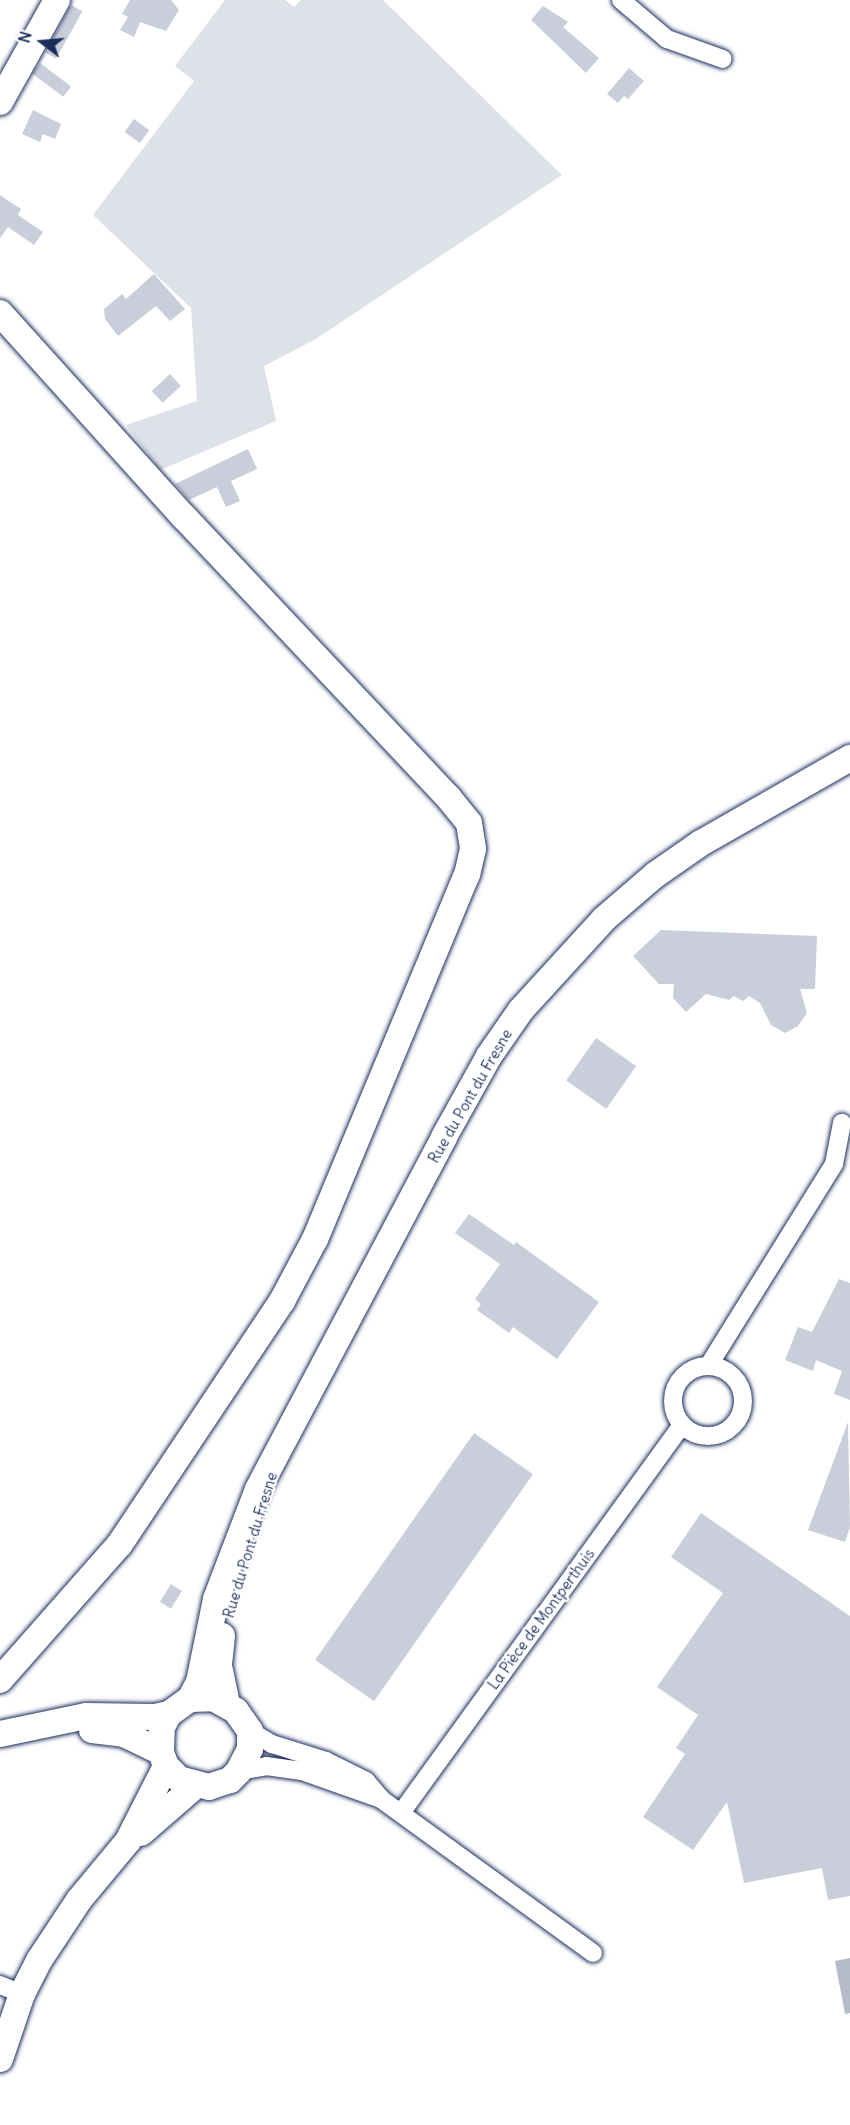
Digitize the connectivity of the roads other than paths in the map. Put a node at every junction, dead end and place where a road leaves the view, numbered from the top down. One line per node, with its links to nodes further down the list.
1 (57, 0): 4 (main road)
2 (621, 0): 3 (street)
3 (723, 58)
4 (6, 75): 5 (main road)
5 (0, 102)
6 (0, 314): 12 (main road)
7 (850, 758): 11 (main road, Rue du Pont du Fresne)
8 (842, 1123): 9 (street)
9 (709, 1365): 10 (street); 10 (street)
10 (682, 1425): 23 (street, La Pièce de Montperthuis)
11 (277, 1458): 13 (main road, Rue du Pont du Fresne); 14 (main road, Rue du Pont du Fresne)
12 (0, 1680)
13 (190, 1699): 14 (main road); 15 (main road)
14 (227, 1703): 16 (main road)
15 (169, 1714): 17 (main road); 19 (main road)
16 (250, 1731): 20 (main road); 22 (street)
17 (0, 1734)
18 (0, 1746): 19 (main road)
19 (164, 1759): 21 (main road); 24 (main road)
20 (240, 1771): 21 (main road); 22 (street)
21 (195, 1786): 24 (main road)
22 (381, 1799): 23 (street)
23 (401, 1813): 25 (street)
24 (128, 1841): 26 (main road)
25 (593, 1953)
26 (11, 1989): 27 (main road)
27 (0, 2059)

